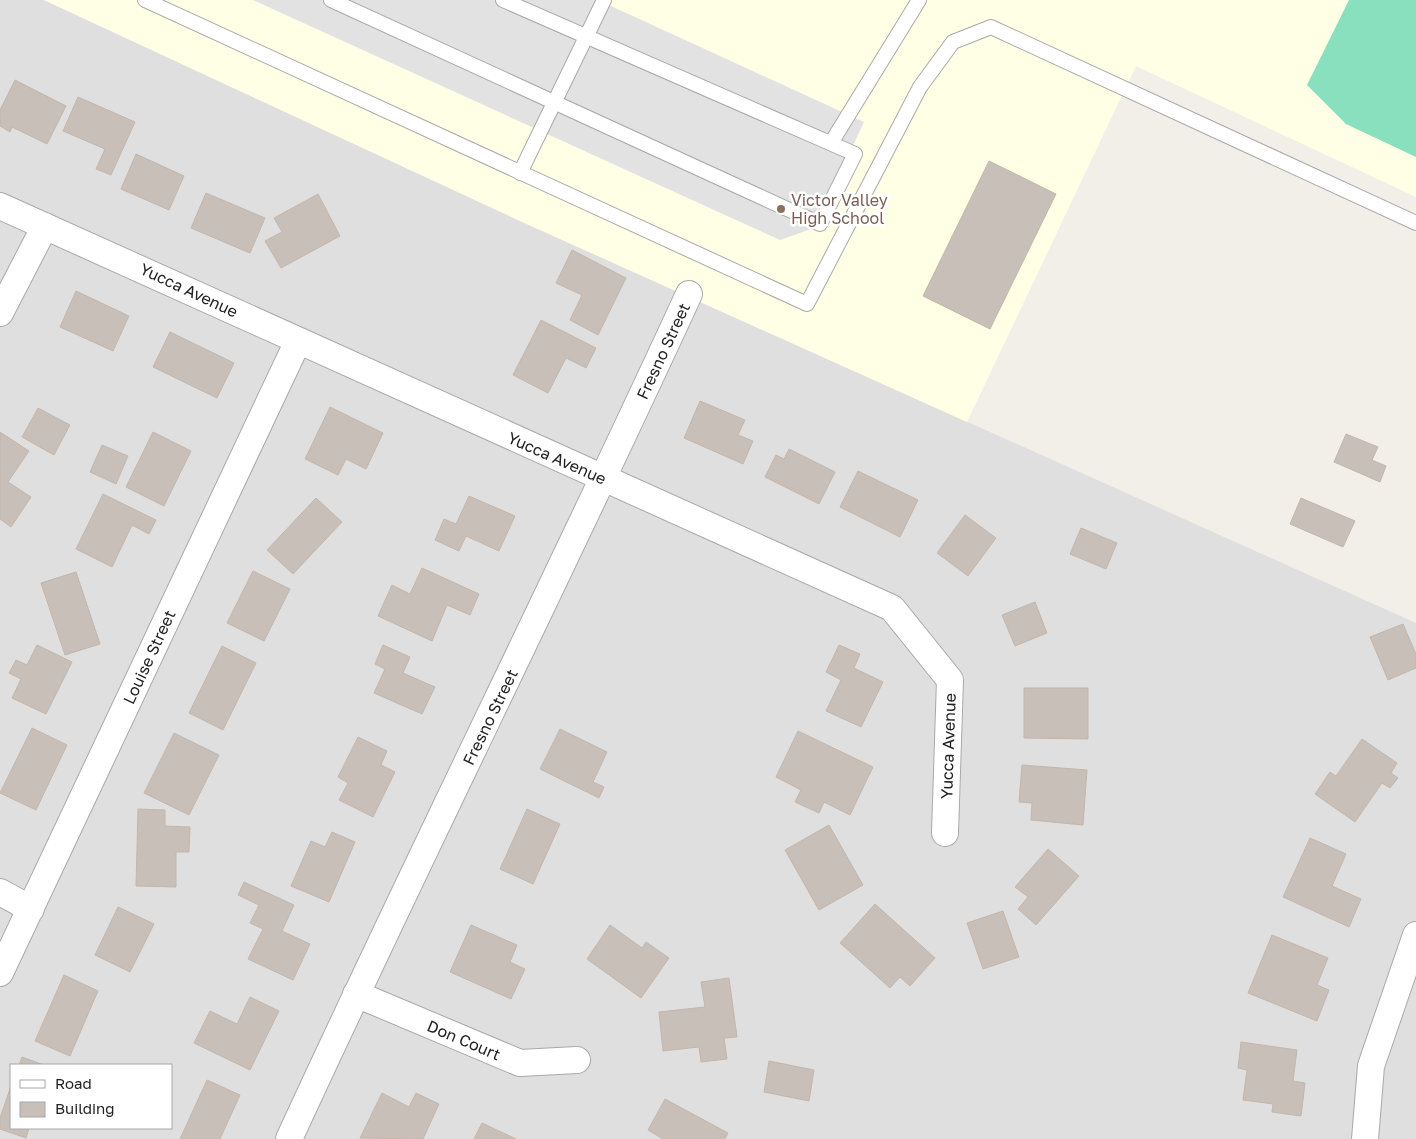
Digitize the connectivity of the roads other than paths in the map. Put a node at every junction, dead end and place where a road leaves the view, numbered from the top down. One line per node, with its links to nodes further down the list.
1 (145, 0): 9 (lane)
2 (331, 0): 7 (lane)
3 (503, 0): 6 (lane)
4 (604, 0): 6 (lane)
5 (919, 0): 8 (lane)
6 (586, 37): 7 (lane); 8 (lane)
7 (553, 104): 8 (lane); 9 (lane)
8 (831, 143)
9 (520, 173): 11 (lane)
10 (0, 206): 12 (street, Yucca Avenue)
11 (1416, 223)
12 (45, 226): 14 (street); 15 (street, Yucca Avenue)
13 (689, 294): 16 (street, Fresno Street)
14 (0, 313)
15 (298, 341): 16 (street, Yucca Avenue); 19 (street, Louise Street)
16 (604, 480): 17 (street, Yucca Avenue); 22 (street, Fresno Street)
17 (945, 833)
18 (0, 892): 19 (street)
19 (31, 908): 21 (street, Louise Street)
20 (1416, 935): 25 (street)
21 (0, 974)
22 (356, 994): 23 (street, Don Court); 24 (street, Fresno Street)
23 (577, 1060)
24 (289, 1139)
25 (1366, 1139)

